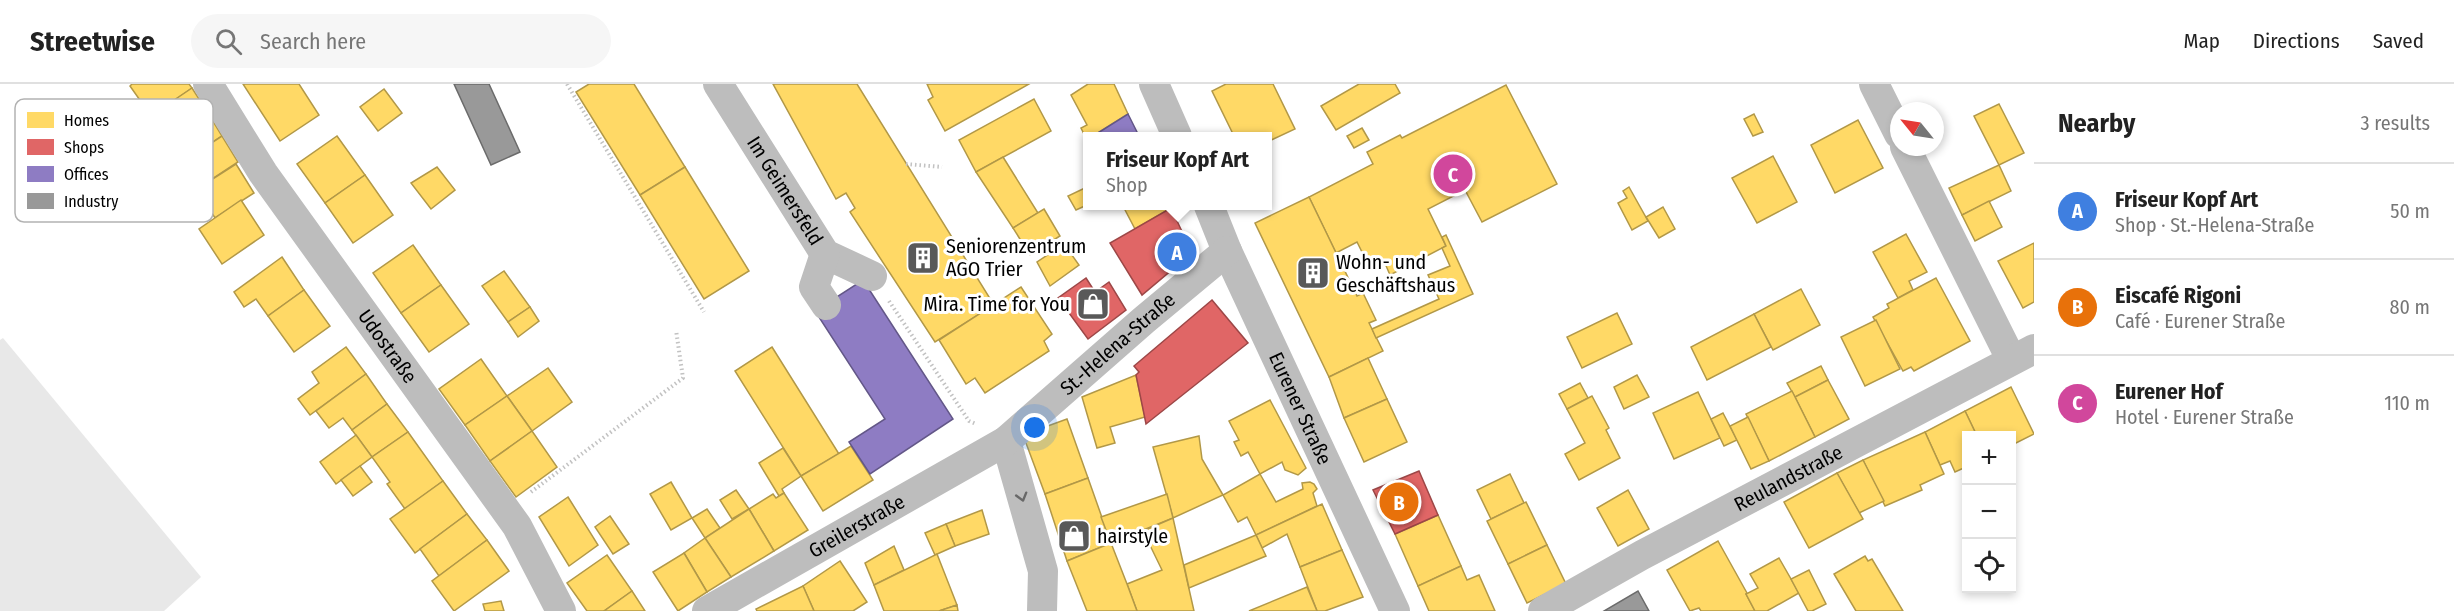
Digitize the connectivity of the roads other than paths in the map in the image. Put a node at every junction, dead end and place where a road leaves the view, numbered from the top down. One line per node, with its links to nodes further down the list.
1 (208, 84): 15 (street, Udostraße)
2 (718, 84): 10 (street, Im Geimersfeld)
3 (1154, 84): 6 (street)
4 (1874, 84): 5 (street)
5 (1890, 116)
6 (1175, 132)
7 (1910, 156): 13 (street)
8 (1211, 210): 9 (street, Eurener Straße)
9 (1227, 251): 14 (street, St.-Helena-Straße); 18 (street, Eurener Straße)
10 (825, 254): 11 (street, Im Geimersfeld); 12 (street)
11 (872, 276)
12 (826, 305)
13 (2023, 354): 19 (street, Reulandstraße)
14 (1006, 441): 16 (street, Greilerstraße); 17 (street, one-way to 17)
15 (561, 611)
16 (707, 611)
17 (1042, 611)
18 (1395, 611)
19 (1543, 611)

